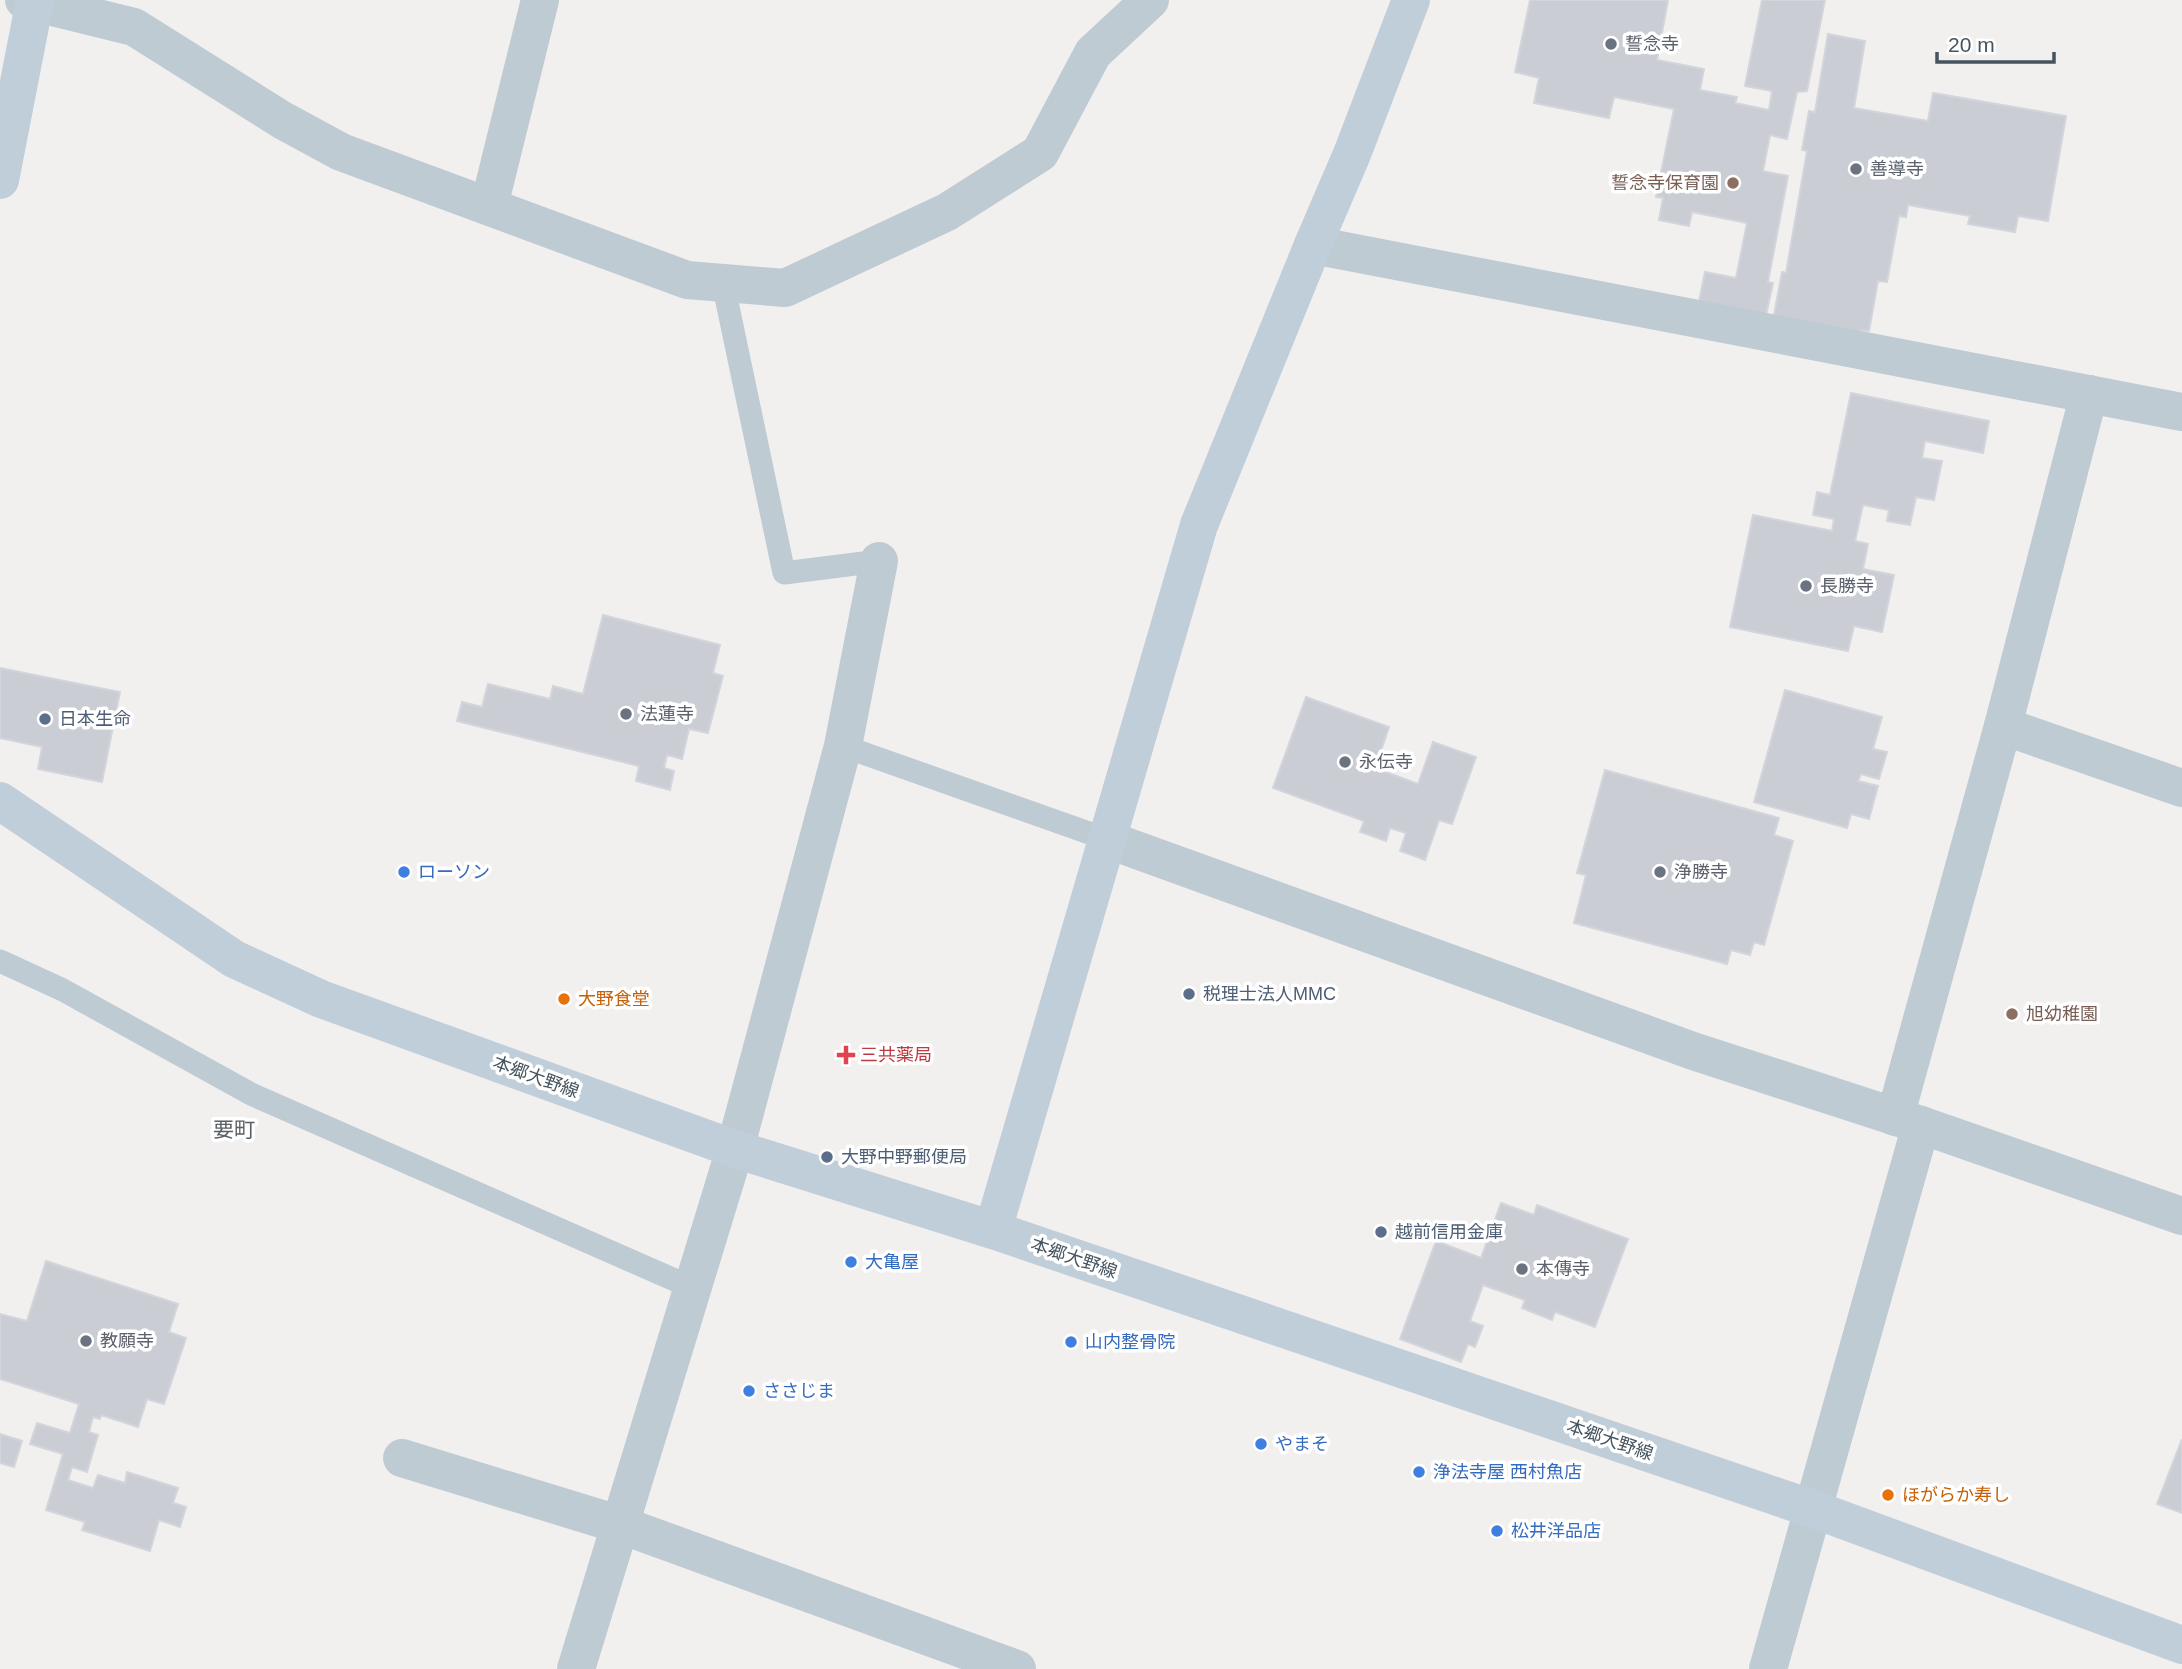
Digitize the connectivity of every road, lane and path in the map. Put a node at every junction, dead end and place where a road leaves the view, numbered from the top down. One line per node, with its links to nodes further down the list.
1 (540, 0): 6 (street)
2 (1150, 0): 8 (street)
3 (1410, 0): 7 (main road)
4 (31, 1): 5 (main road); 6 (street)
5 (0, 180)
6 (489, 206): 8 (street)
7 (1313, 245): 9 (street); 16 (main road)
8 (723, 283): 11 (lane)
9 (2089, 394): 10 (street); 12 (street)
10 (2182, 412)
11 (879, 561): 13 (street)
12 (2003, 726): 14 (street); 18 (street)
13 (843, 746): 16 (lane); 19 (street)
14 (2182, 788)
15 (0, 801): 19 (main road, 本郷大野線)
16 (1106, 839): 18 (street); 21 (main road)
17 (0, 961): 22 (lane)
18 (1908, 1121): 20 (street); 24 (street)
19 (735, 1149): 21 (main road, 本郷大野線); 22 (street)
20 (2182, 1216)
21 (993, 1230): 24 (main road, 本郷大野線)
22 (693, 1288): 25 (street)
23 (401, 1458): 25 (street)
24 (1813, 1509): 26 (main road, 本郷大野線); 29 (street)
25 (621, 1525): 27 (street); 28 (street)
26 (2182, 1645)
27 (576, 1669)
28 (1017, 1669)
29 (1768, 1669)

